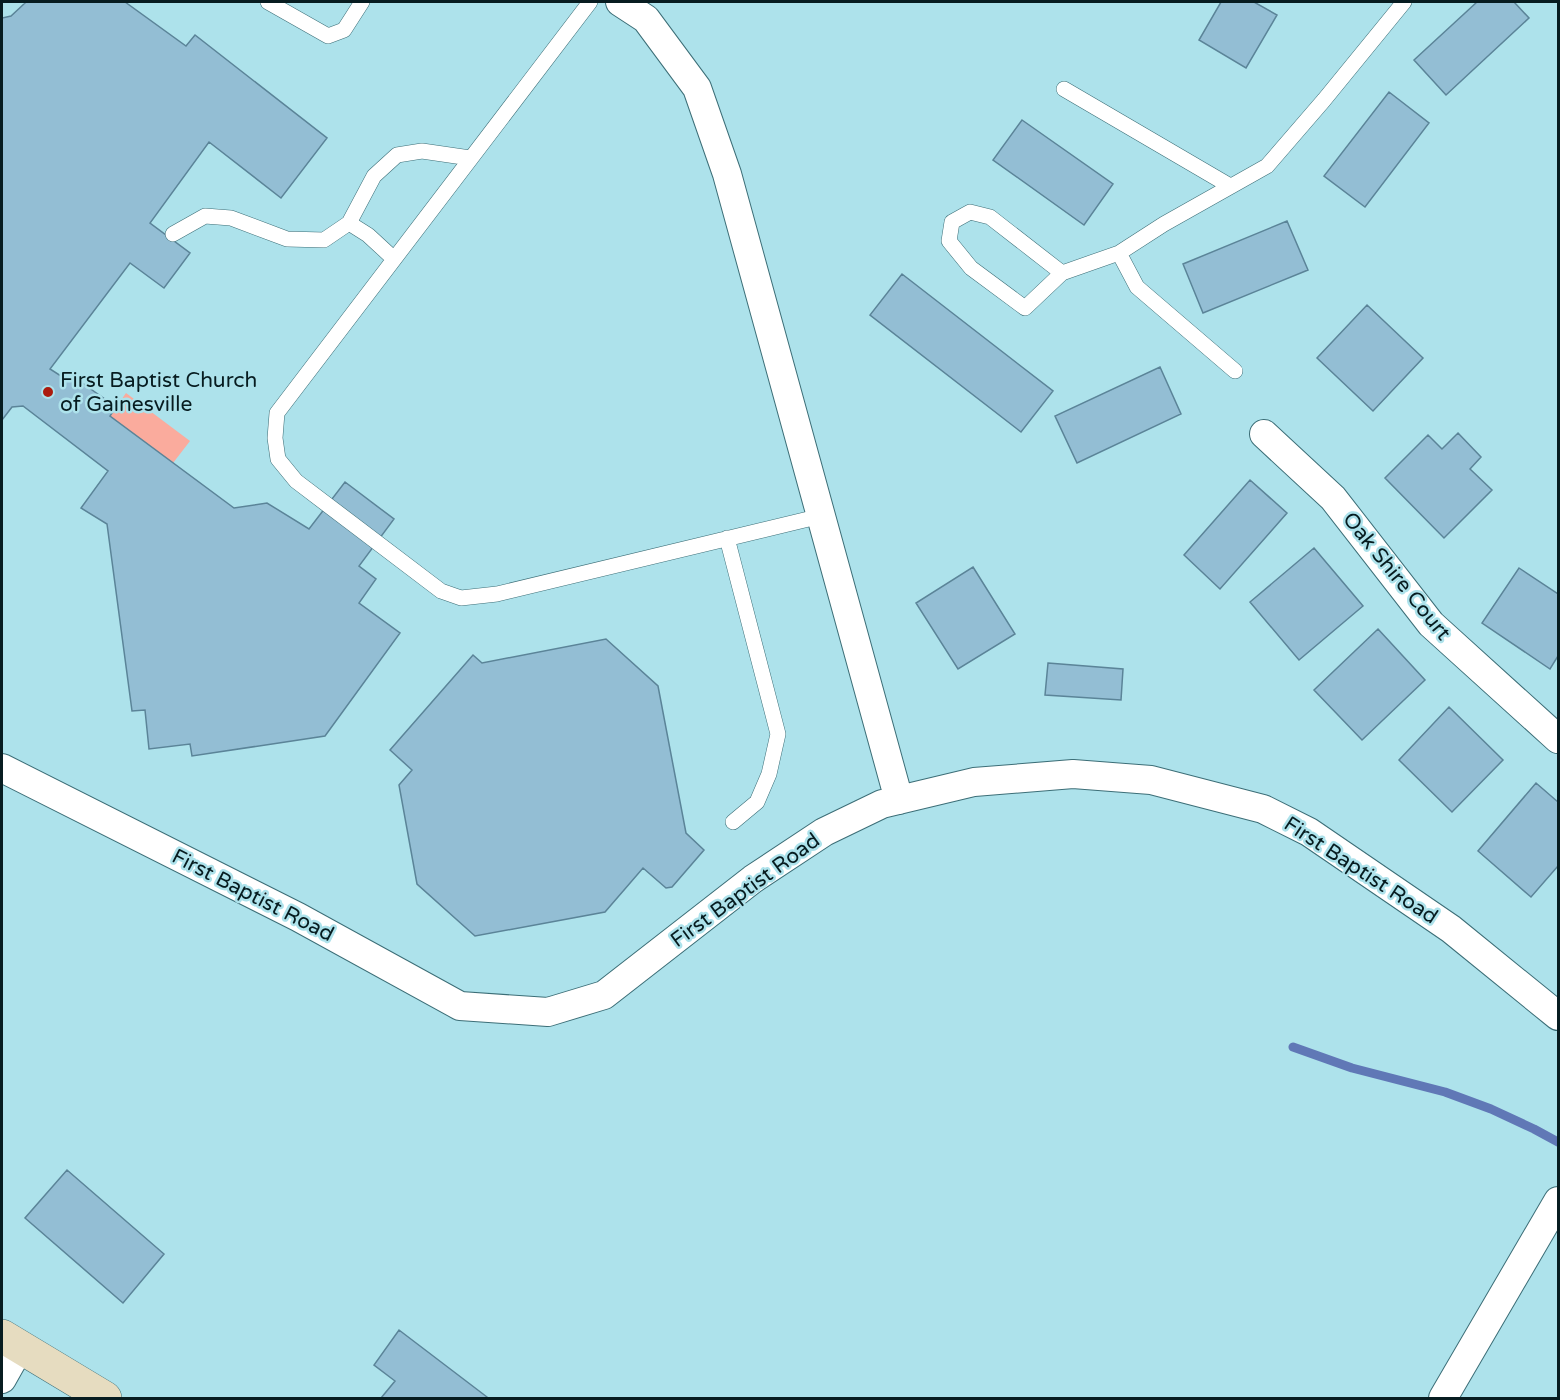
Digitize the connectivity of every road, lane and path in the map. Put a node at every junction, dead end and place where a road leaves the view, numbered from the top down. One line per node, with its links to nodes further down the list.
1 (268, 2): 2 (lane)
2 (362, 2)
3 (590, 2): 7 (lane)
4 (620, 2): 16 (street)
5 (1404, 2): 8 (lane)
6 (1064, 89): 8 (lane)
7 (470, 158): 9 (lane); 12 (lane)
8 (1230, 186): 11 (lane)
9 (349, 224): 10 (lane); 12 (lane)
10 (173, 234)
11 (1119, 253): 13 (lane); 14 (lane)
12 (394, 259): 17 (lane)
13 (1062, 273): 13 (lane)
14 (1235, 371)
15 (1264, 434): 18 (street, Oak Shire Court)
16 (821, 516): 17 (lane); 20 (street)
17 (727, 538): 21 (lane)
18 (1558, 739)
19 (2, 768): 20 (street, First Baptist Road)
20 (899, 800): 22 (street, First Baptist Road)
21 (733, 822)
22 (1558, 1016)
23 (1558, 1201): 27 (street)
24 (11, 1342): 25 (street); 26 (street)
25 (2, 1379)
26 (105, 1398)
27 (1443, 1398)

